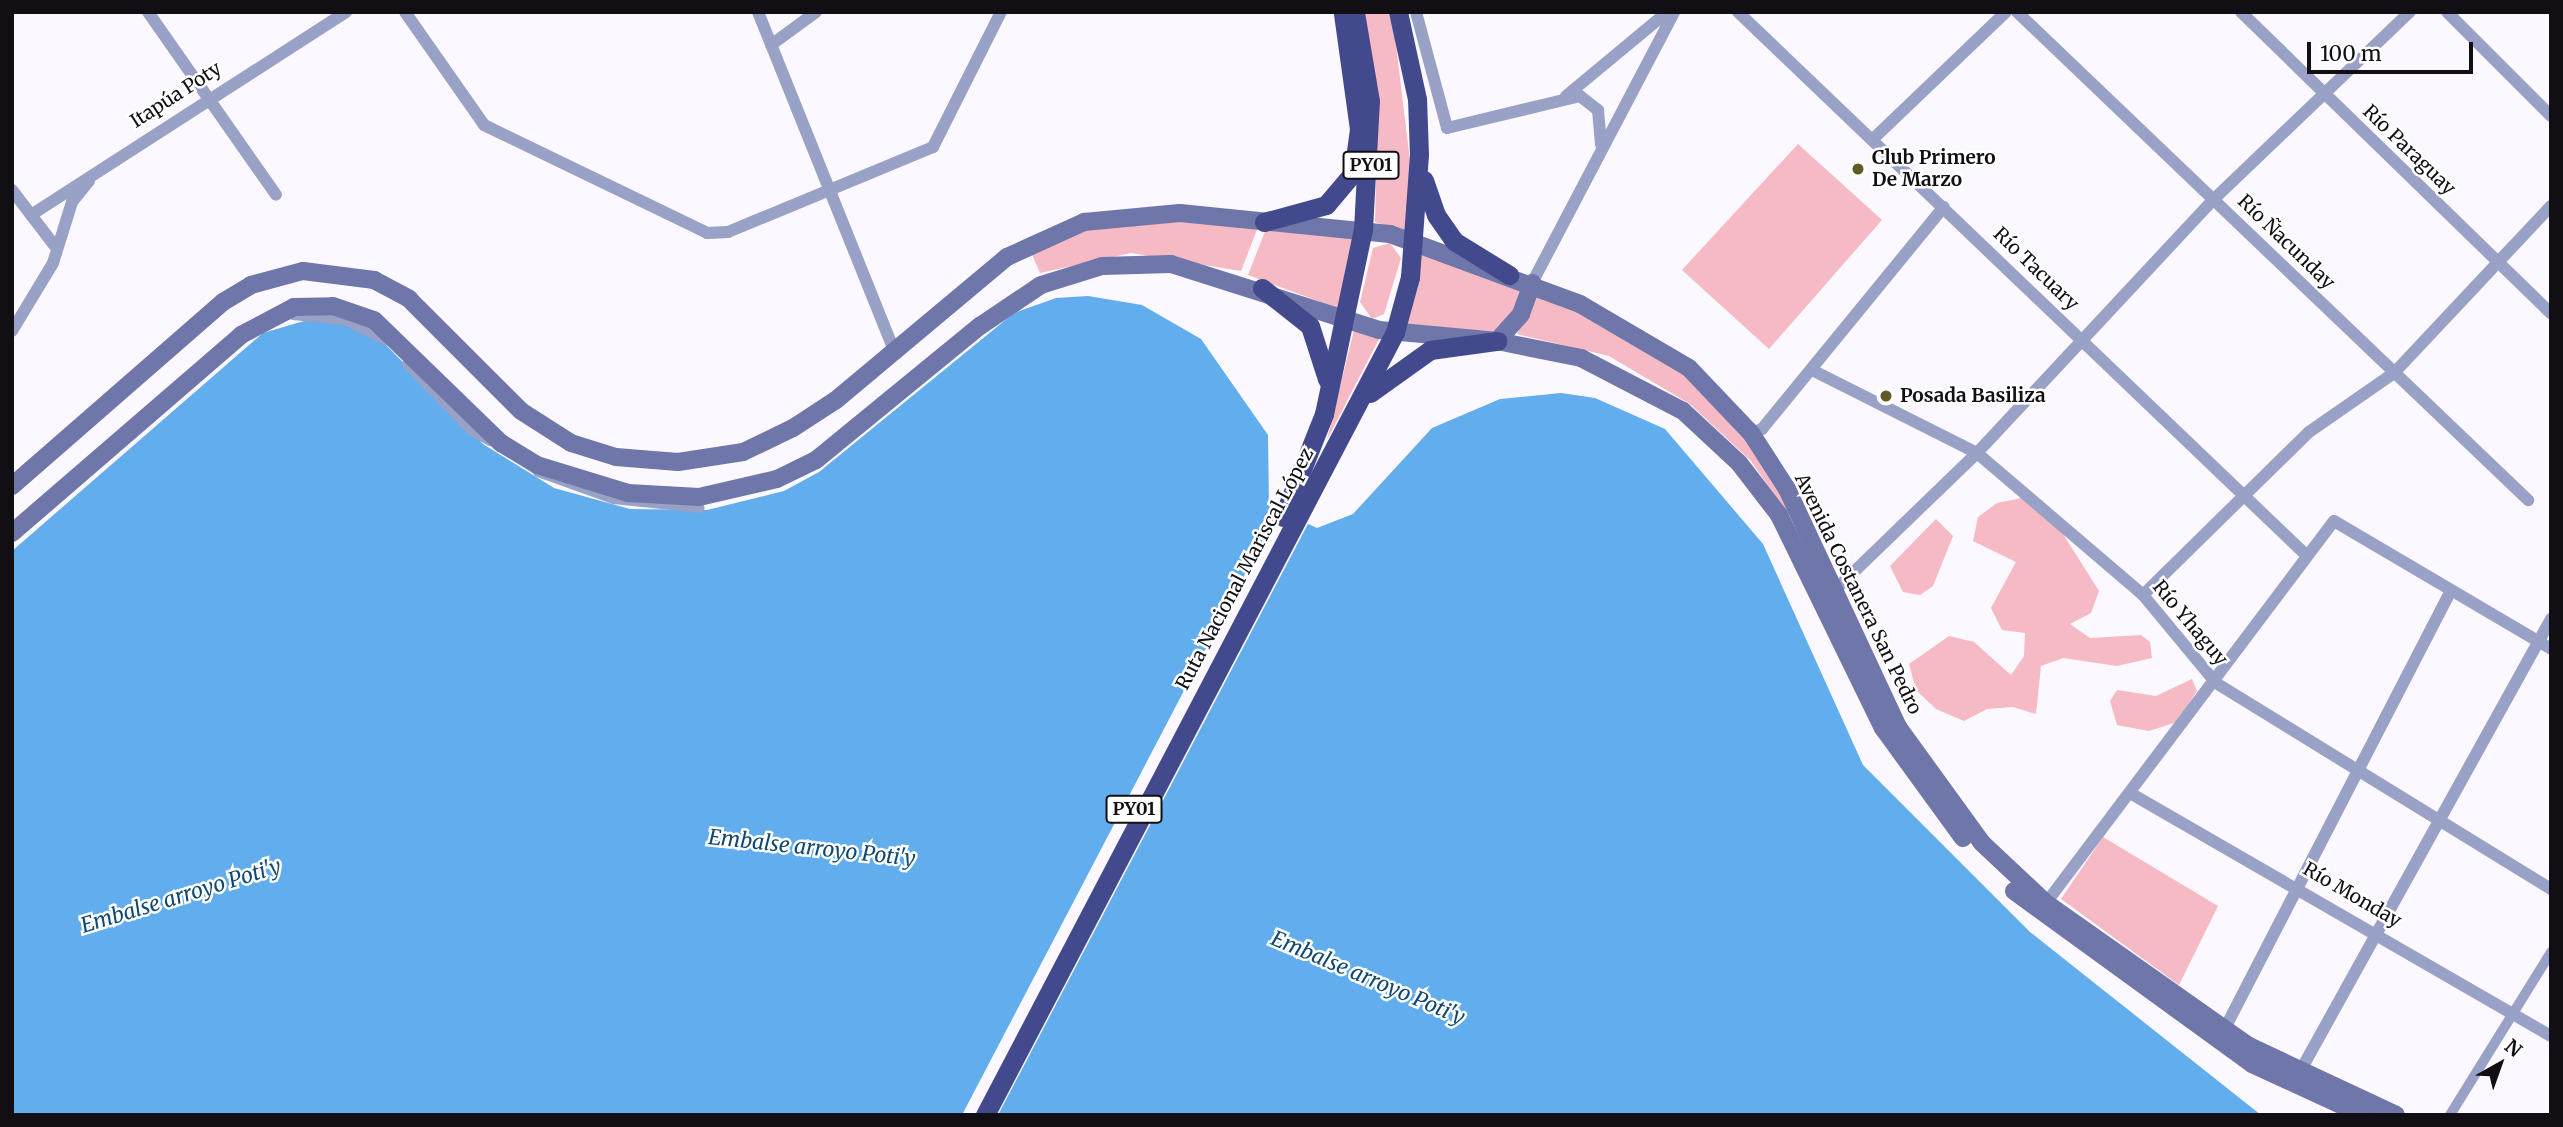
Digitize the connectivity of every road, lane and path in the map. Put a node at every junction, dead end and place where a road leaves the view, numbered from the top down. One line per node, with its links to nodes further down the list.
1 (148, 12): 22 (street)
2 (345, 12): 22 (street, Itapúa Poty)
3 (405, 12): 29 (street)
4 (758, 12): 19 (street)
5 (816, 12): 19 (street)
6 (1001, 12): 29 (street)
7 (1343, 12): 35 (highway)
8 (1355, 12): 36 (highway, Ruta Nacional Mariscal López / PY01)
9 (1398, 12): 26 (highway, Ruta Nacional Mariscal López / PY01)
10 (1416, 12): 21 (street)
11 (1667, 12): 21 (street)
12 (1674, 12): 25 (street)
13 (1738, 12): 24 (street, Río Tacuary)
14 (2006, 12): 24 (street)
15 (2017, 12): 31 (street, Río Ñacunday)
16 (2241, 12): 20 (street, Río Paraguay)
17 (2410, 12): 20 (street)
18 (2446, 12): 23 (street)
19 (771, 45): 29 (street)
20 (2325, 95): 31 (street); 39 (street, Río Paraguay)
21 (1566, 96): 25 (street)
22 (206, 98): 27 (street, Itapúa Poty); 30 (street)
23 (2551, 116)
24 (1873, 139): 32 (street, Río Tacuary)
25 (1601, 144): 41 (street)
26 (1419, 155): 37 (highway, Ruta Nacional Mariscal López / PY01); 40 (highway)
27 (98, 170): 34 (street, Itapúa Poty); 38 (street)
28 (12, 190): 34 (street)
29 (826, 194): 49 (street)
30 (276, 195)
31 (2214, 199): 47 (street); 51 (street, Río Ñacunday)
32 (1944, 206): 47 (street, Río Tacuary); 50 (street)
33 (2551, 206): 39 (street)
34 (31, 215): 38 (street)
35 (1264, 222): 36 (main road, Avenida Costanera San Pedro); 49 (main road, Avenida Costanera San Pedro)
36 (1363, 229): 37 (main road, Avenida Costanera San Pedro); 44 (highway, Ruta Nacional Mariscal López / PY01)
37 (1414, 243): 40 (main road, Avenida Costanera San Pedro); 46 (highway, Ruta Nacional Mariscal López / PY01)
38 (54, 246): 45 (street)
39 (2497, 263): 43 (street, Río Paraguay); 51 (street)
40 (1509, 275): 41 (main road, Avenida Costanera San Pedro)
41 (1532, 283): 48 (main road); 54 (main road, Avenida Costanera San Pedro)
42 (1262, 288): 44 (main road, Avenida Costanera San Pedro); 53 (highway); 61 (main road, Avenida Costanera San Pedro)
43 (2551, 313)
44 (1347, 317): 46 (main road, Avenida Costanera San Pedro); 53 (highway, Ruta Nacional Mariscal López / PY01)
45 (12, 331)
46 (1395, 332): 48 (main road, Avenida Costanera San Pedro); 52 (highway, Ruta Nacional Mariscal López / PY01)
47 (2079, 338): 55 (street); 57 (street, Río Tacuary)
48 (1497, 341): 52 (highway); 80 (main road, Avenida Costanera San Pedro)
49 (894, 350): 56 (main road, Avenida Costanera San Pedro)
50 (1812, 370): 54 (street); 55 (street, Río Yhaguy)
51 (2394, 373): 57 (street); 58 (street, Río Ñacunday)
52 (1358, 404): 59 (highway, Ruta Nacional Mariscal López / PY01)
53 (1324, 414): 59 (highway, Ruta Nacional Mariscal López / PY01)
54 (1751, 433): 64 (main road, Avenida Costanera San Pedro)
55 (1977, 453): 64 (street); 66 (street, Río Yhaguy)
56 (12, 486)
57 (2245, 493): 63 (street, Río Tacuary); 66 (street)
58 (2528, 500)
59 (1297, 503): 83 (highway, Ruta Nacional Mariscal López / PY01); 84 (highway, Ruta Nacional Mariscal López / PY01)
60 (700, 508): 62 (street)
61 (12, 533)
62 (12, 541)
63 (2306, 555): 65 (street); 70 (street)
64 (1833, 592): 76 (main road, Avenida Costanera San Pedro)
65 (2451, 592): 68 (street); 71 (street)
66 (2143, 595): 70 (street, Río Yhaguy)
67 (2551, 619): 68 (street)
68 (2538, 642): 69 (street); 73 (street)
69 (2551, 649)
70 (2216, 683): 71 (street, Río Yhaguy); 72 (street)
71 (2361, 767): 73 (street, Río Yhaguy); 74 (street)
72 (2130, 793): 74 (street, Río Monday); 76 (street)
73 (2444, 821): 75 (street, Río Yhaguy); 77 (street)
74 (2298, 886): 77 (street, Río Monday); 80 (street)
75 (2551, 889)
76 (2046, 903): 80 (main road, Avenida Costanera San Pedro)
77 (2379, 932): 79 (street, Río Monday); 82 (street)
78 (2551, 952): 79 (street)
79 (2512, 1014): 81 (street, Río Monday); 87 (street)
80 (2221, 1036): 82 (main road, Avenida Costanera San Pedro)
81 (2551, 1036)
82 (2296, 1077): 85 (main road, Avenida Costanera San Pedro); 86 (main road, Avenida Costanera San Pedro)
83 (973, 1115)
84 (985, 1115)
85 (2363, 1115)
86 (2396, 1115)
87 (2450, 1115)

